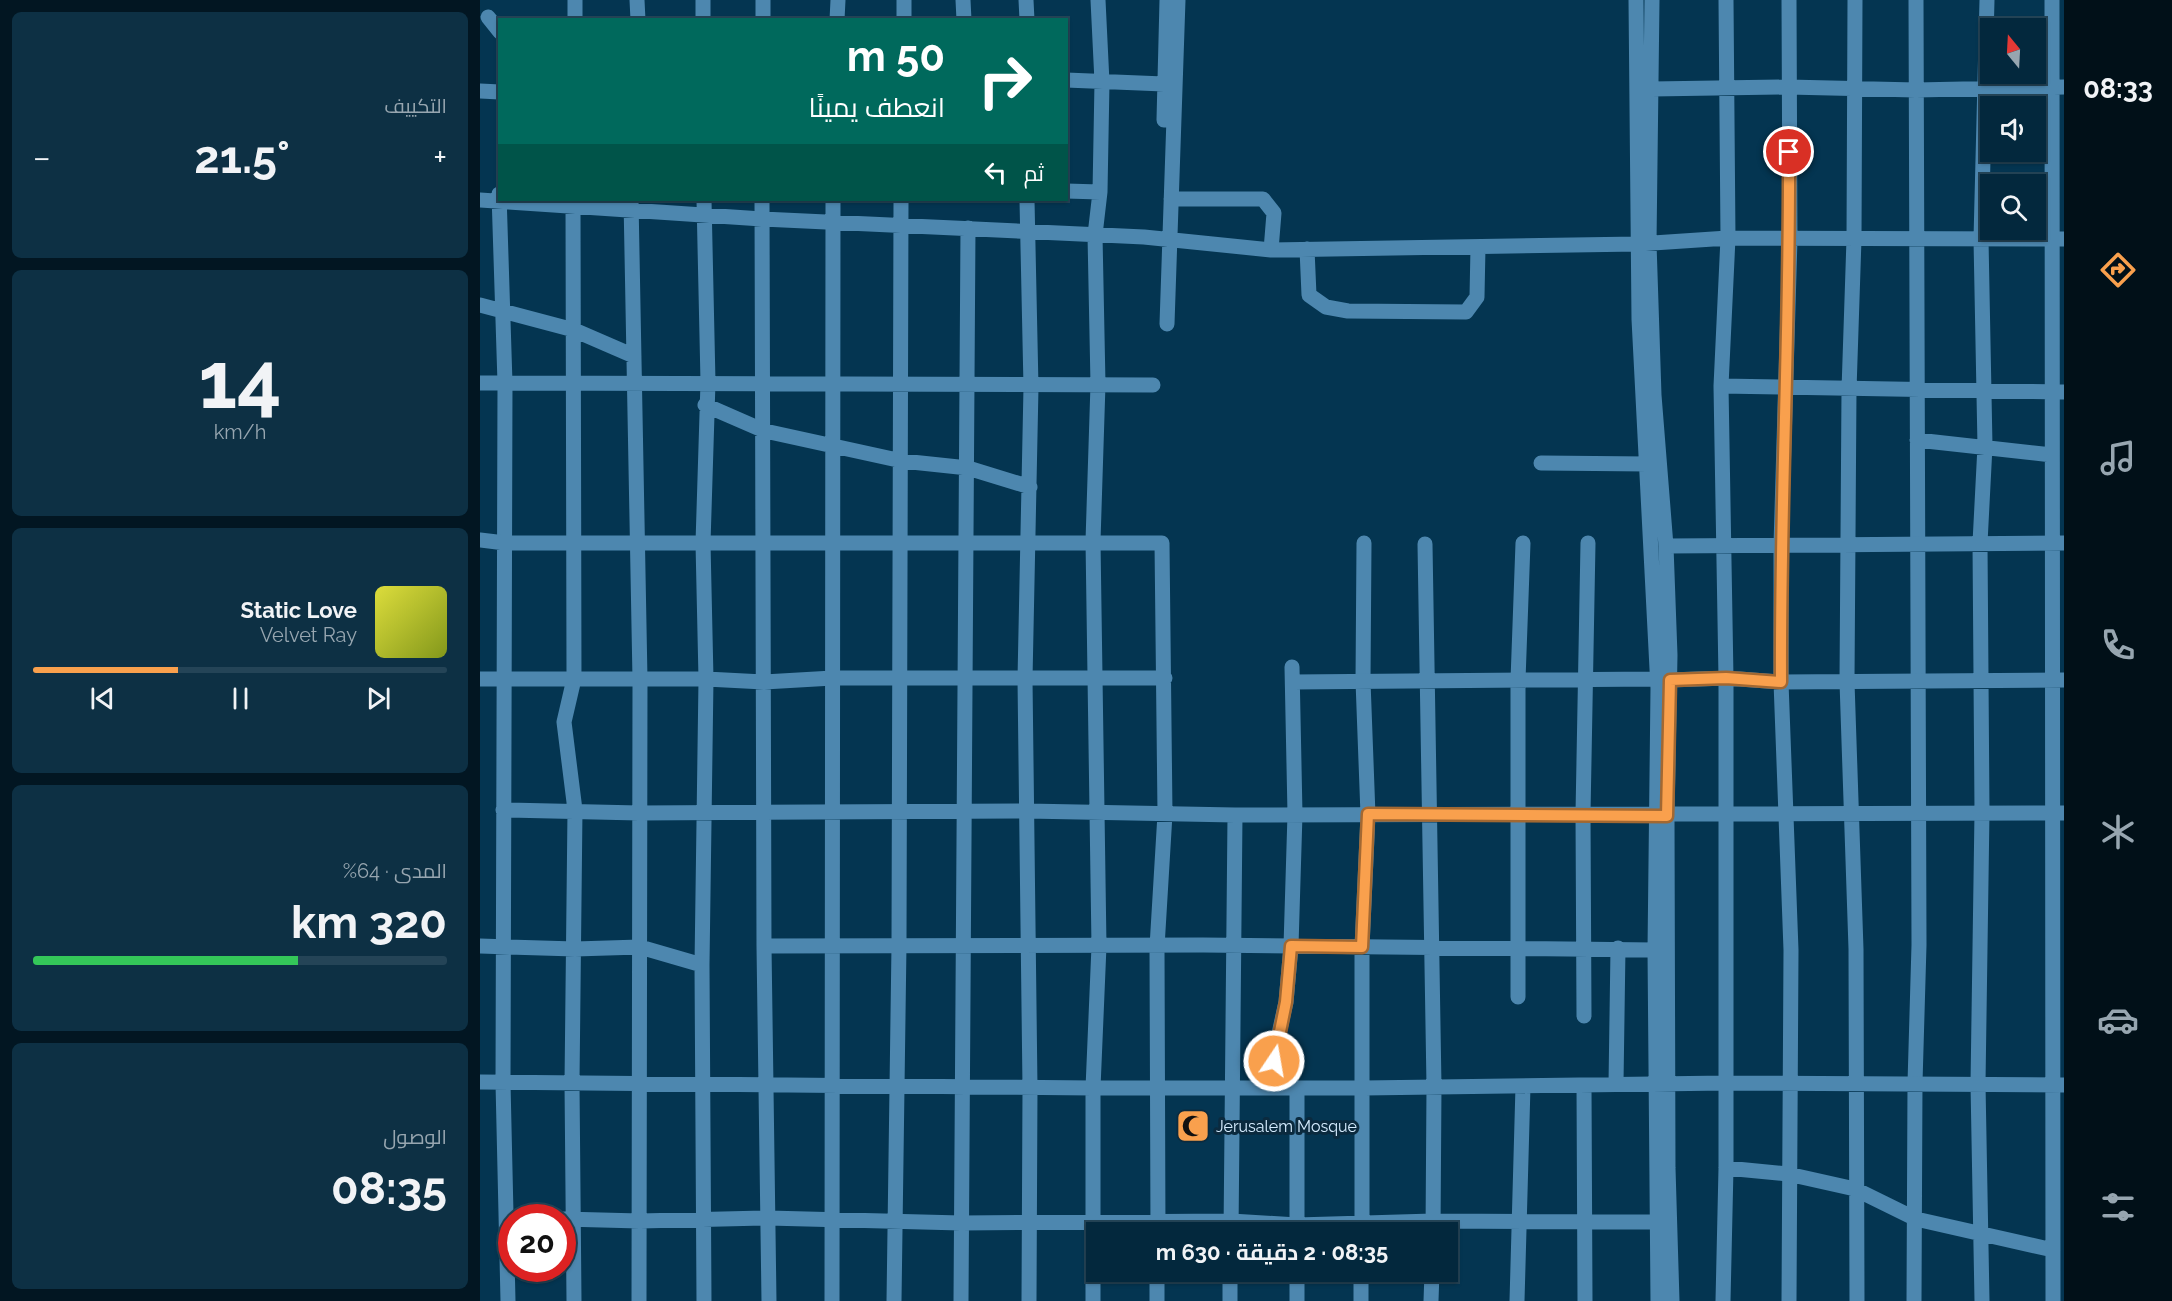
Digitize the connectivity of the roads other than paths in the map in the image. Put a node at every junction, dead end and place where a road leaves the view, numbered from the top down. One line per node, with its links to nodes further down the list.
1 (575, 0): 21 (street)
2 (638, 0): 22 (street)
3 (702, 0): 23 (street)
4 (763, 0): 24 (street)
5 (838, 0): 25 (street)
6 (904, 0): 26 (street)
7 (963, 0): 27 (street)
8 (1026, 0): 28 (street)
9 (1098, 0): 31 (street)
10 (1167, 0): 32 (street)
11 (1178, 0): 46 (street)
12 (1636, 0): 71 (street)
13 (1652, 0): 37 (street)
14 (1726, 0): 35 (street)
15 (1789, 0): 33 (street)
16 (1855, 0): 38 (street)
17 (1916, 0): 39 (street)
18 (1987, 0): 36 (street)
19 (2052, 0): 34 (street)
20 (488, 17): 29 (street)
21 (575, 18)
22 (638, 18)
23 (703, 18)
24 (763, 18)
25 (837, 18)
26 (904, 18)
27 (964, 18)
28 (1027, 18)
29 (498, 30)
30 (1068, 80): 31 (street)
31 (1102, 81): 32 (street); 44 (street)
32 (1164, 84): 64 (street)
33 (1788, 87): 35 (street); 38 (street); 65 (street)
34 (2058, 87): 36 (street); 69 (street)
35 (1726, 88): 37 (street); 63 (street)
36 (1986, 88): 39 (street); 42 (street)
37 (1652, 89): 71 (street)
38 (1853, 90): 39 (street); 66 (street)
39 (1916, 90): 67 (street)
40 (480, 91): 41 (street)
41 (498, 92)
42 (1983, 174)
43 (1068, 190): 44 (street)
44 (1100, 192): 62 (street)
45 (498, 197): 47 (street)
46 (1171, 199): 64 (street); 74 (street)
47 (480, 200)
48 (499, 201): 76 (street)
49 (548, 201): 54 (street)
50 (762, 201): 57 (street)
51 (833, 201): 58 (street)
52 (901, 201): 59 (street)
53 (1027, 201): 61 (street)
54 (573, 203): 55 (street); 78 (street)
55 (631, 204): 56 (street); 79 (street)
56 (704, 207): 57 (street); 81 (street)
57 (762, 219): 58 (street); 90 (street)
58 (832, 222): 59 (street); 84 (street)
59 (901, 225): 60 (street); 85 (street)
60 (968, 228): 61 (street); 88 (street)
61 (1028, 233): 62 (street); 86 (street)
62 (1095, 235): 64 (street); 89 (street)
63 (1728, 238): 65 (street); 71 (street); 92 (street)
64 (1164, 239): 74 (street); 77 (street)
65 (1790, 239): 66 (street); 93 (street)
66 (1854, 239): 67 (street); 94 (street)
67 (1918, 239): 68 (street); 95 (street)
68 (1980, 239)
69 (2058, 239): 97 (street)
70 (1981, 240): 96 (street)
71 (1644, 244): 72 (street); 106 (street); 130 (street)
72 (1478, 247): 73 (street); 73 (street)
73 (1307, 249): 74 (street)
74 (1271, 250)
75 (480, 305): 76 (street)
76 (504, 310): 78 (street); 83 (street)
77 (1167, 324)
78 (574, 330): 79 (street); 87 (street)
79 (634, 356): 80 (street)
80 (633, 382): 81 (street); 87 (street); 117 (street)
81 (708, 382): 90 (street); 98 (street)
82 (480, 383): 83 (street)
83 (506, 383): 87 (street); 115 (street)
84 (834, 383): 85 (street); 90 (street); 101 (street)
85 (902, 383): 88 (street); 104 (street)
86 (1031, 383): 88 (street); 89 (street); 108 (street)
87 (574, 384): 116 (street)
88 (968, 384): 107 (street)
89 (1098, 384): 91 (street); 110 (street)
90 (765, 385): 99 (street)
91 (1153, 385)
92 (1721, 386): 93 (street); 126 (street)
93 (1785, 388): 94 (street); 127 (street)
94 (1849, 390): 95 (street); 128 (street)
95 (1917, 390): 96 (street); 100 (street)
96 (1984, 390): 97 (street); 102 (street)
97 (2058, 392): 103 (street)
98 (705, 405): 99 (street); 118 (street)
99 (765, 431): 101 (street); 119 (street)
100 (1917, 440): 102 (street); 129 (street)
101 (834, 446): 104 (street); 111 (street)
102 (1985, 446): 103 (street); 123 (street)
103 (2052, 455): 124 (street)
104 (902, 461): 107 (street); 112 (street)
105 (1541, 463): 106 (street)
106 (1648, 464): 143 (street)
107 (968, 468): 108 (street); 113 (street)
108 (1030, 487): 114 (street)
109 (480, 540): 115 (street)
110 (1093, 541): 114 (street); 134 (street); 135 (street)
111 (834, 542): 112 (street); 119 (street); 131 (street)
112 (902, 542): 113 (street); 132 (street)
113 (967, 542): 114 (street); 133 (street)
114 (1027, 542): 142 (street)
115 (505, 543): 116 (street); 138 (street)
116 (574, 543): 117 (street); 139 (street)
117 (636, 543): 118 (street); 140 (street)
118 (703, 543): 119 (street); 141 (street)
119 (762, 543): 150 (street)
120 (1364, 543): 148 (street)
121 (1523, 543): 145 (street)
122 (1588, 543): 146 (street)
123 (1980, 543): 124 (street); 129 (street); 153 (street)
124 (2058, 543): 147 (street)
125 (1425, 544): 144 (street)
126 (1722, 544): 127 (street); 130 (street); 136 (street)
127 (1781, 545): 128 (street); 151 (street)
128 (1847, 545): 129 (street); 152 (street)
129 (1917, 545): 149 (street)
130 (1666, 546): 143 (street)
131 (833, 678): 132 (street); 150 (street); 158 (street)
132 (900, 678): 133 (street); 159 (street)
133 (966, 678): 142 (street); 160 (street)
134 (1097, 678): 135 (street); 142 (street); 161 (street)
135 (1165, 678): 170 (street)
136 (1726, 678): 143 (street); 151 (street); 164 (street)
137 (480, 679): 138 (street)
138 (504, 679): 139 (street); 154 (street)
139 (574, 679): 140 (street); 155 (street)
140 (640, 679): 141 (street); 162 (street)
141 (706, 679): 150 (street); 163 (street)
142 (1025, 679): 156 (street)
143 (1664, 679): 146 (street); 177 (street)
144 (1428, 680): 145 (street); 148 (street); 176 (street)
145 (1518, 680): 146 (street); 173 (street)
146 (1586, 680): 174 (street)
147 (2058, 680): 153 (street); 169 (street)
148 (1363, 681): 171 (street); 172 (street)
149 (1918, 681): 152 (street); 153 (street); 167 (street)
150 (764, 682): 157 (street)
151 (1781, 682): 152 (street); 165 (street)
152 (1847, 682): 166 (street)
153 (1981, 682): 168 (street)
154 (503, 810): 155 (street); 188 (street)
155 (575, 810): 162 (street); 196 (street)
156 (1027, 811): 160 (street); 161 (street); 183 (street)
157 (764, 812): 158 (street); 163 (street); 181 (street)
158 (832, 812): 159 (street); 178 (street)
159 (899, 812): 160 (street); 179 (street)
160 (964, 812): 182 (street)
161 (1095, 812): 170 (street); 184 (street)
162 (639, 813): 163 (street); 189 (street)
163 (704, 813): 198 (street)
164 (1725, 813): 165 (street); 177 (street); 206 (street)
165 (1786, 813): 166 (street); 214 (street)
166 (1850, 813): 167 (street); 215 (street)
167 (1918, 813): 168 (street); 207 (street)
168 (1982, 813): 169 (street); 209 (street)
169 (2058, 813): 187 (street)
170 (1165, 814): 175 (street); 190 (street)
171 (1295, 814): 172 (street); 175 (street); 186 (street)
172 (1368, 814): 176 (street); 191 (street)
173 (1518, 814): 174 (street); 176 (street); 193 (street)
174 (1583, 814): 177 (street); 194 (street)
175 (1235, 815): 185 (street)
176 (1429, 815): 192 (street)
177 (1661, 815): 197 (street); 213 (street)
178 (833, 945): 179 (street); 181 (street); 211 (street)
179 (899, 945): 182 (street); 217 (street)
180 (480, 946): 188 (street)
181 (764, 946): 210 (street)
182 (964, 946): 183 (street); 218 (street)
183 (1029, 946): 184 (street); 221 (street)
184 (1099, 946): 190 (street); 222 (street)
185 (1236, 946): 186 (street); 190 (street); 224 (street)
186 (1291, 946): 191 (street); 225 (street)
187 (2058, 946): 216 (street)
188 (505, 947): 196 (street); 203 (street)
189 (640, 947): 196 (street); 198 (street); 202 (street)
190 (1157, 947): 223 (street)
191 (1362, 947): 192 (street); 227 (street)
192 (1431, 947): 193 (street); 219 (street)
193 (1518, 947): 194 (street); 199 (street)
194 (1585, 947): 195 (street); 200 (street)
195 (1618, 948): 197 (street); 208 (street)
196 (575, 949): 204 (street)
197 (1655, 950): 213 (street)
198 (702, 964): 205 (street)
199 (1518, 997)
200 (1584, 1016)
201 (480, 1082): 203 (street)
202 (641, 1082): 204 (street); 205 (street); 238 (street)
203 (503, 1083): 204 (street); 231 (street)
204 (572, 1083): 232 (street)
205 (702, 1083): 210 (street); 236 (street)
206 (1726, 1083): 213 (street); 214 (street); 228 (street)
207 (1915, 1083): 209 (street); 215 (street); 237 (street)
208 (1616, 1084): 212 (street); 213 (street)
209 (1978, 1084): 216 (street); 254 (street)
210 (767, 1085): 211 (street); 233 (street)
211 (831, 1085): 217 (street); 239 (street)
212 (1584, 1085): 220 (street); 243 (street)
213 (1663, 1085): 251 (street); 281 (street)
214 (1789, 1085): 215 (street); 229 (street)
215 (1854, 1085): 230 (street)
216 (2058, 1085): 234 (street)
217 (896, 1086): 218 (street); 244 (street)
218 (961, 1086): 221 (street); 252 (street)
219 (1434, 1086): 220 (street); 227 (street); 250 (street)
220 (1523, 1086): 242 (street)
221 (1030, 1088): 222 (street); 240 (street)
222 (1094, 1088): 223 (street); 241 (street)
223 (1159, 1088): 224 (street); 246 (street)
224 (1232, 1088): 225 (street); 247 (street)
225 (1279, 1088): 226 (street)
226 (1297, 1088): 227 (street); 248 (street)
227 (1364, 1088): 249 (street)
228 (1726, 1168): 229 (street); 282 (street)
229 (1788, 1174): 230 (street); 283 (street)
230 (1856, 1189): 237 (street); 284 (street)
231 (508, 1204)
232 (568, 1204)
233 (768, 1218): 236 (street); 239 (street); 267 (street)
234 (2059, 1218): 255 (street)
235 (576, 1219): 238 (street)
236 (703, 1219): 238 (street); 266 (street)
237 (1916, 1219): 254 (street); 285 (street)
238 (640, 1221): 265 (street)
239 (831, 1221): 244 (street); 268 (street)
240 (1029, 1221): 241 (street); 252 (street); 271 (street)
241 (1093, 1221): 245 (street); 272 (street)
242 (1518, 1221): 243 (street); 253 (street); 278 (street)
243 (1585, 1221): 251 (street); 279 (street)
244 (895, 1222): 252 (street); 269 (street)
245 (1106, 1222)
246 (1158, 1222)
247 (1231, 1222)
248 (1297, 1222)
249 (1362, 1222)
250 (1433, 1222)
251 (1657, 1222): 280 (street)
252 (962, 1223): 270 (street)
253 (1458, 1225)
254 (1982, 1236): 255 (street); 286 (street)
255 (2053, 1250): 287 (street)
256 (508, 1282): 263 (street)
257 (572, 1282): 264 (street)
258 (1157, 1282): 273 (street)
259 (1230, 1282): 274 (street)
260 (1297, 1282): 275 (street)
261 (1361, 1282): 276 (street)
262 (1432, 1282): 277 (street)
263 (508, 1301)
264 (574, 1301)
265 (639, 1301)
266 (704, 1301)
267 (769, 1301)
268 (832, 1301)
269 (894, 1301)
270 (961, 1301)
271 (1029, 1301)
272 (1093, 1301)
273 (1157, 1301)
274 (1230, 1301)
275 (1297, 1301)
276 (1361, 1301)
277 (1431, 1301)
278 (1517, 1301)
279 (1585, 1301)
280 (1658, 1301)
281 (1672, 1301)
282 (1723, 1301)
283 (1789, 1301)
284 (1857, 1301)
285 (1914, 1301)
286 (1982, 1301)
287 (2053, 1301)

